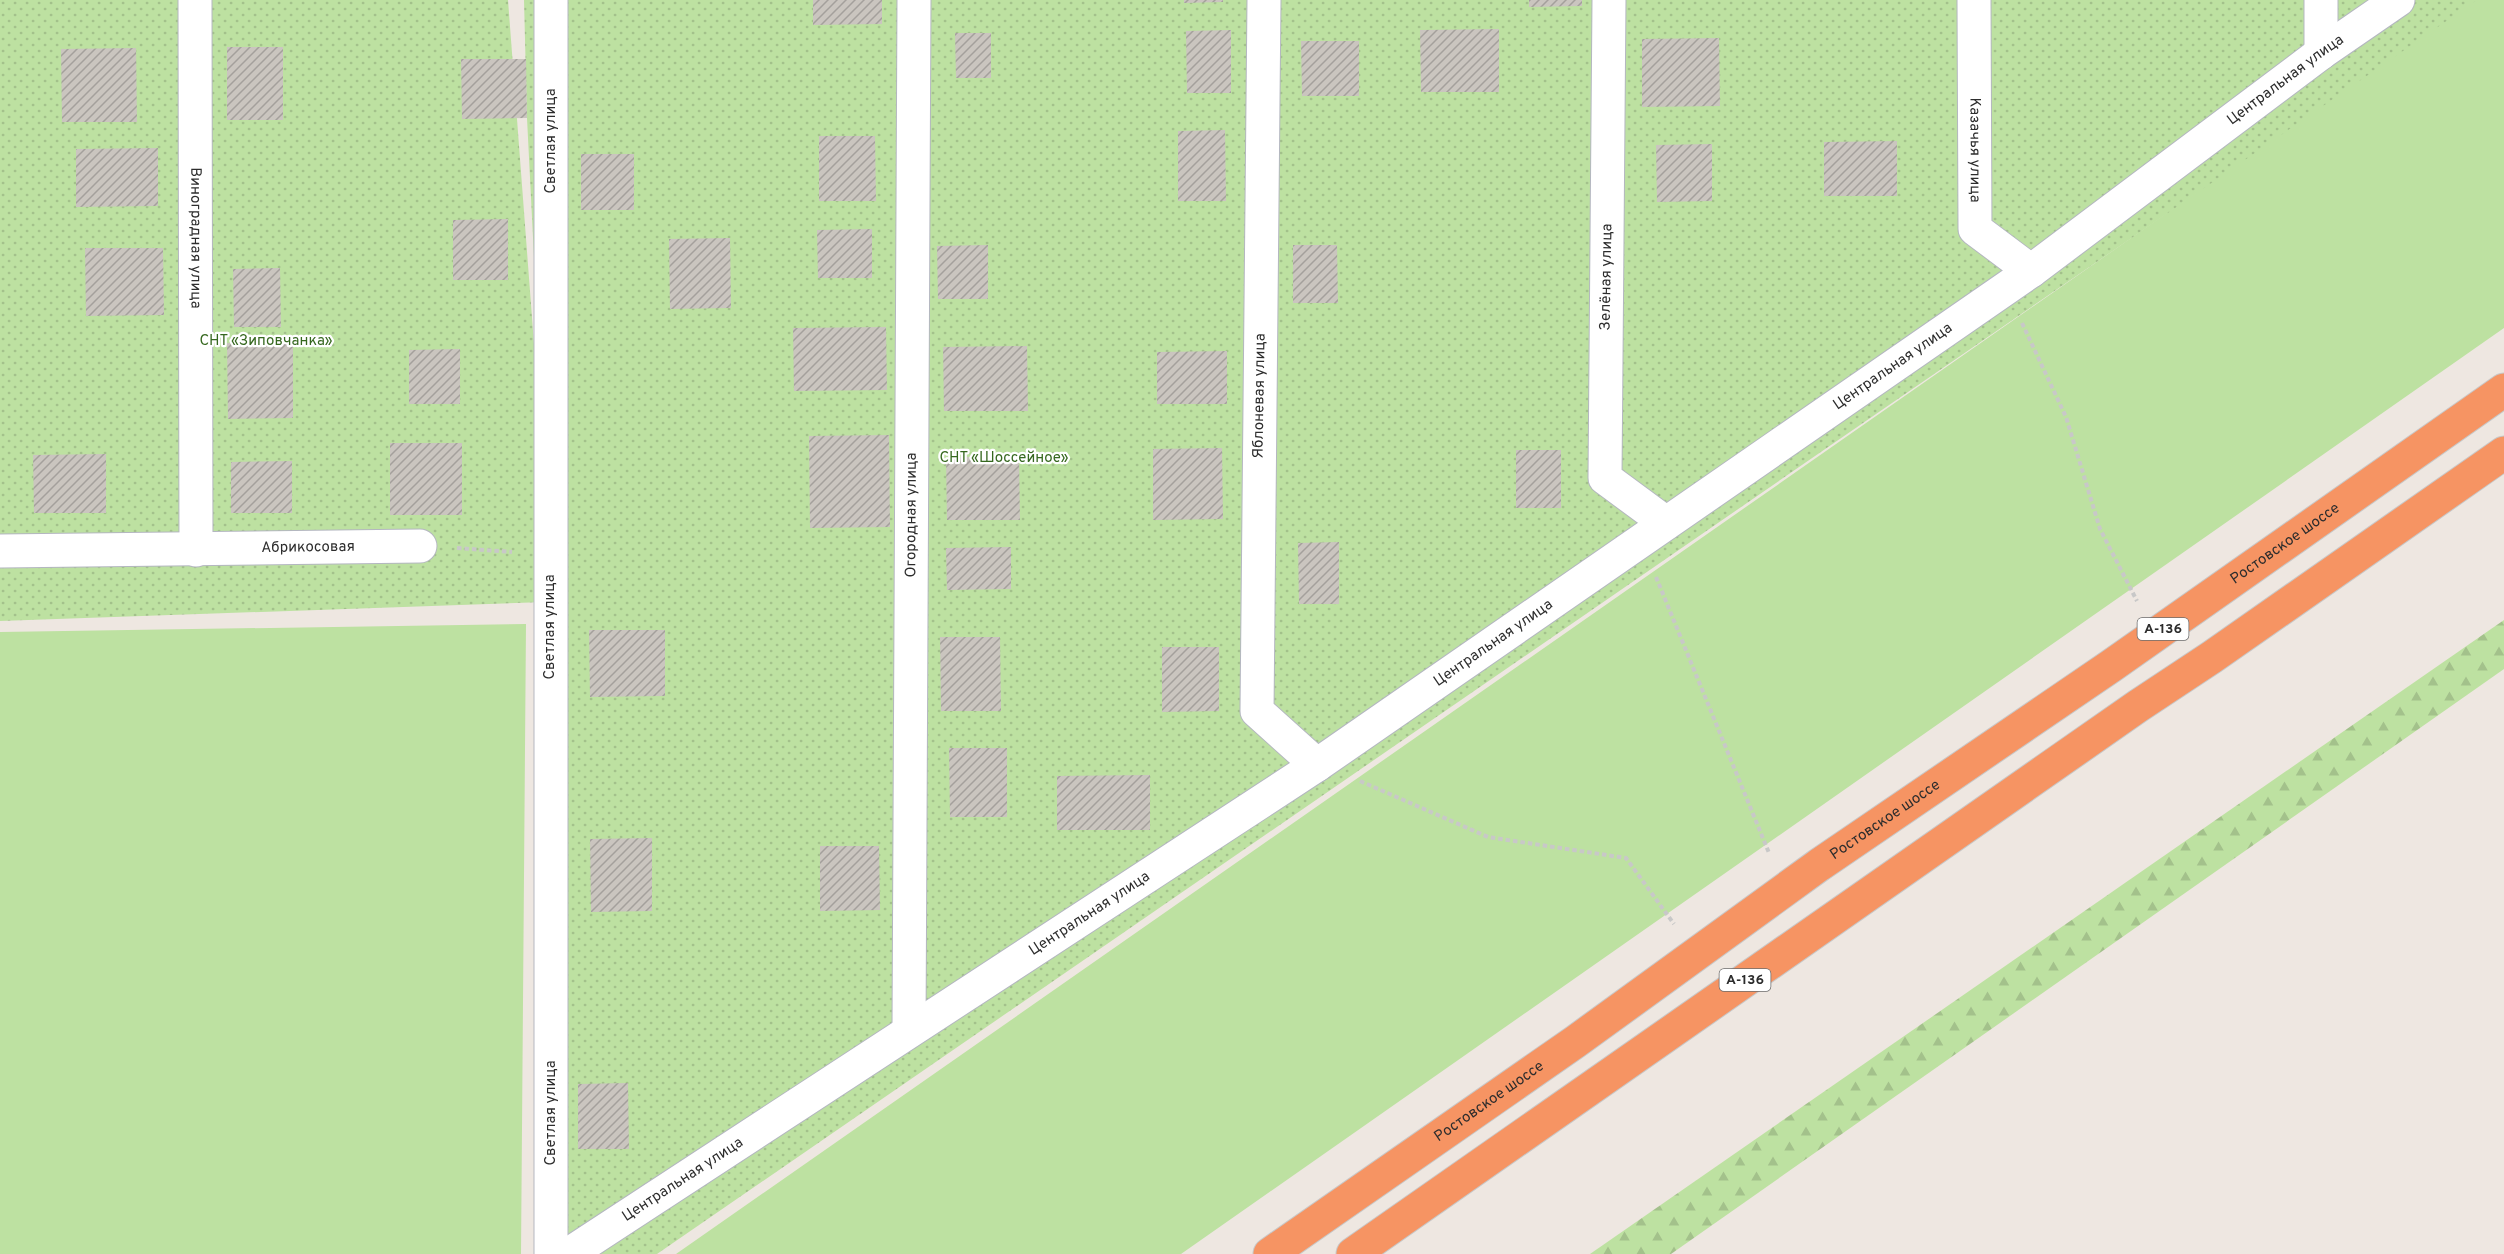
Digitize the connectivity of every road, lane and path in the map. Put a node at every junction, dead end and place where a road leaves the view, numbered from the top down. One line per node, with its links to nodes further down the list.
1 (195, 0): 16 (street, Виноградная улица)
2 (551, 0): 17 (street, Светлая улица)
3 (914, 0): 22 (street, Огородная улица)
4 (1264, 0): 19 (street, Яблоневая улица)
5 (1609, 0): 13 (street, Зелёная улица)
6 (1974, 0): 10 (street, Казачья улица)
7 (2321, 0): 9 (street)
8 (2398, 0): 9 (street, Центральная улица)
9 (2321, 53): 10 (street, Центральная улица)
10 (2018, 280): 13 (street, Центральная улица); 18 (path)
11 (2504, 390): 25 (highway, Ростовское шоссе / А-136)
12 (2504, 453): 26 (highway, А-136)
13 (1654, 532): 19 (street, Центральная улица); 20 (path)
14 (420, 546): 16 (street, Абрикосовая); 17 (path)
15 (0, 550): 16 (street, Абрикосовая)
16 (196, 550)
17 (550, 554): 23 (street, Светлая улица)
18 (2141, 609)
19 (1317, 765): 21 (path); 22 (street, Центральная улица)
20 (1773, 862)
21 (1677, 928)
22 (909, 1031): 24 (street, Центральная улица)
23 (551, 1254)
24 (569, 1254)
25 (1270, 1254)
26 (1353, 1254)

